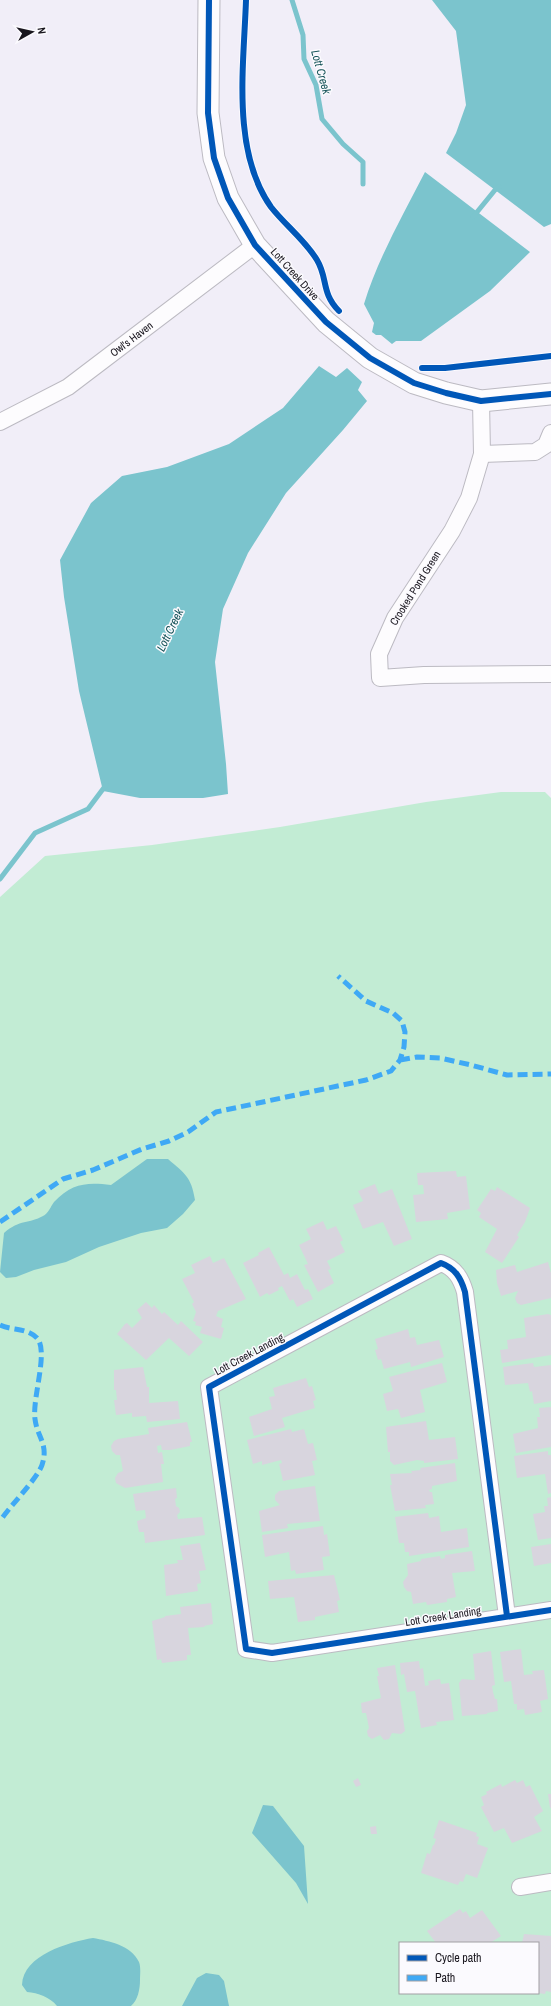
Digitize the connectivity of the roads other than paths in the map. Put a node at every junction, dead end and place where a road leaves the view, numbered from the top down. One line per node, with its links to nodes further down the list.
1 (209, 0): 2 (street, Lott Creek Drive)
2 (255, 245): 4 (street, Lott Creek Drive); 5 (street, Owl's Haven)
3 (551, 394): 4 (street, Lott Creek Drive)
4 (481, 401): 7 (street, Crooked Pond Green)
5 (0, 422)
6 (551, 434): 7 (street)
7 (482, 454): 8 (street, Crooked Pond Green)
8 (551, 674)
9 (551, 1610): 10 (street, Lott Creek Landing)
10 (507, 1616): 10 (street, Lott Creek Landing)
11 (551, 1882): 12 (street)
12 (520, 1887)

